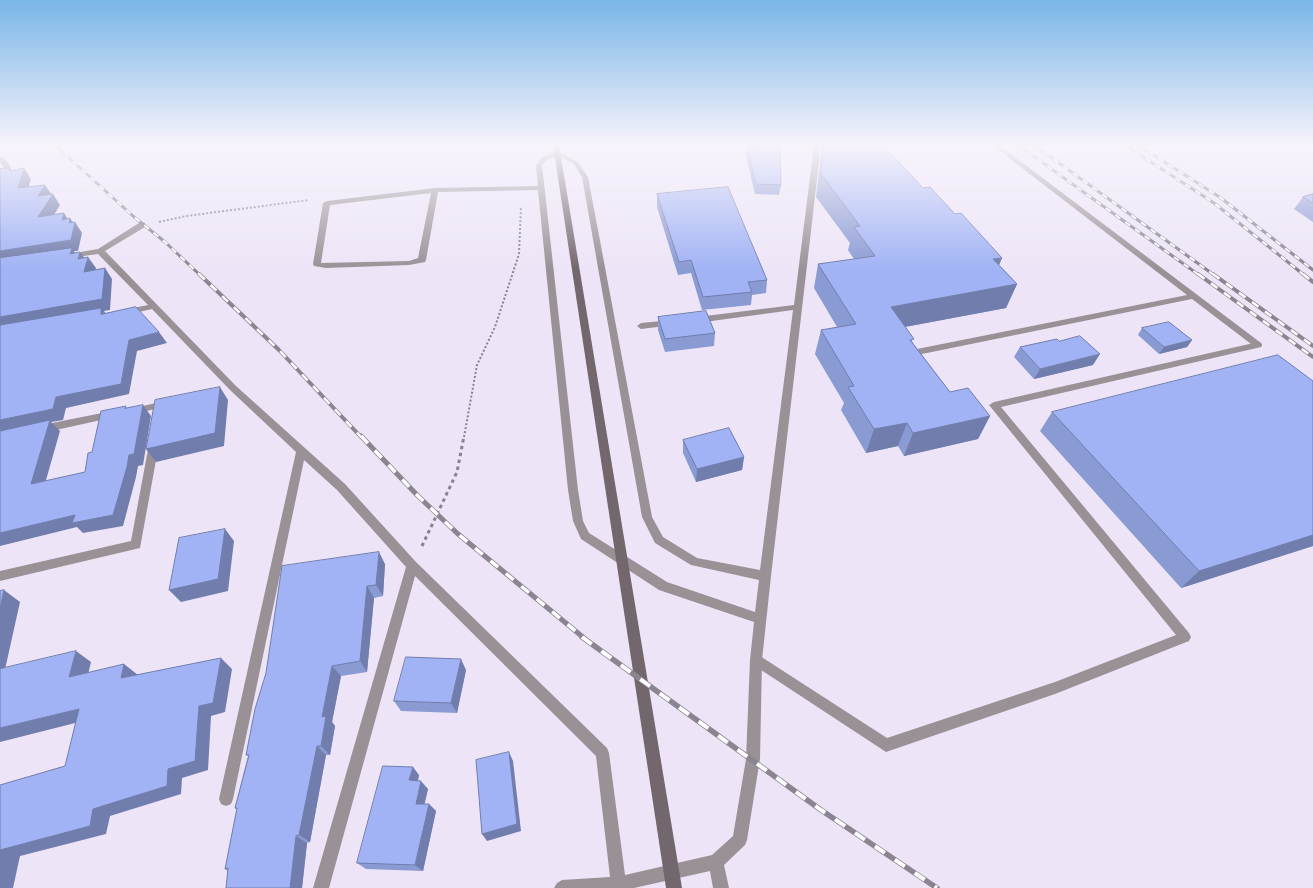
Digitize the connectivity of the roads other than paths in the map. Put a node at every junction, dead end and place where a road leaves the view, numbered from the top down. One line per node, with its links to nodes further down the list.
1 (563, 186): 32 (street)
2 (587, 186): 24 (street)
3 (813, 186): 12 (street)
4 (1050, 186): 10 (street)
5 (541, 188): 6 (street); 25 (street)
6 (435, 190): 6 (street)
7 (142, 225): 8 (street)
8 (100, 251): 9 (street); 11 (street)
9 (61, 257)
10 (1193, 296): 15 (street); 26 (street)
11 (155, 306): 13 (street); 16 (street)
12 (799, 307): 14 (street); 24 (street)
13 (116, 313)
14 (641, 326)
15 (918, 352)
16 (233, 388): 17 (street); 21 (street)
17 (219, 391)
18 (175, 402): 19 (street)
19 (31, 432)
20 (155, 436): 23 (street)
21 (301, 452): 22 (street); 27 (street)
22 (412, 566): 29 (street); 30 (street)
23 (0, 576)
24 (765, 576): 25 (street)
25 (761, 619): 26 (street)
26 (756, 660): 28 (street)
27 (226, 799)
28 (716, 862): 29 (street); 33 (street)
29 (619, 886): 31 (street)
30 (321, 888)
31 (562, 888)
32 (674, 888)
33 (720, 888)

